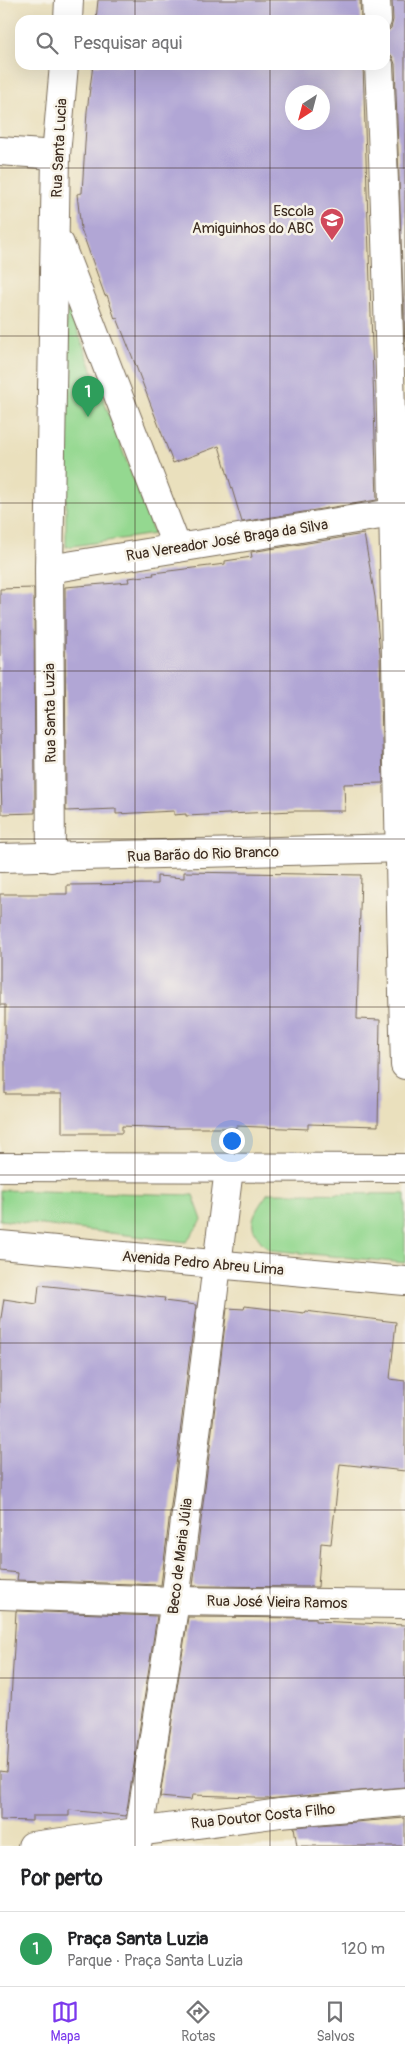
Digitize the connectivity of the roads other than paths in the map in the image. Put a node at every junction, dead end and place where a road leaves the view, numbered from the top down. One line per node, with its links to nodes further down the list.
1 (69, 0): 3 (street)
2 (376, 0): 4 (street)
3 (68, 15)
4 (377, 15)
5 (64, 70): 8 (street, Rua Santa Lucia)
6 (380, 70): 10 (street)
7 (0, 151): 8 (street)
8 (56, 155): 9 (street, Rua Santa Lucia)
9 (55, 231): 12 (street); 13 (street, Rua Santa Lucia)
10 (396, 242): 11 (street)
11 (399, 511): 12 (street, Rua Vereador José Braga da Silva); 14 (street)
12 (178, 548): 13 (street, Rua Vereador José Braga da Silva)
13 (48, 569): 16 (street, Rua Santa Luzia)
14 (402, 848): 16 (street, Rua Barão do Rio Branco); 17 (street)
15 (0, 858): 16 (street, Rua Barão do Rio Branco)
16 (51, 858)
17 (405, 1065)
18 (0, 1168): 20 (street)
19 (405, 1168): 20 (street)
20 (229, 1169): 22 (street, Beco de Maria Júlia)
21 (0, 1245): 22 (street, Avenida Pedro Abreu Lima)
22 (216, 1264): 23 (street, Avenida Pedro Abreu Lima); 25 (street, Beco de Maria Júlia)
23 (405, 1281)
24 (0, 1595): 25 (street, Rua José Vieira Ramos)
25 (175, 1601): 26 (street, Rua José Vieira Ramos); 28 (street, Beco de Maria Júlia)
26 (405, 1604)
27 (405, 1802): 28 (street, Rua Doutor Costa Filho)
28 (138, 1838): 29 (street, Rua Doutor Costa Filho)
29 (32, 1846)

